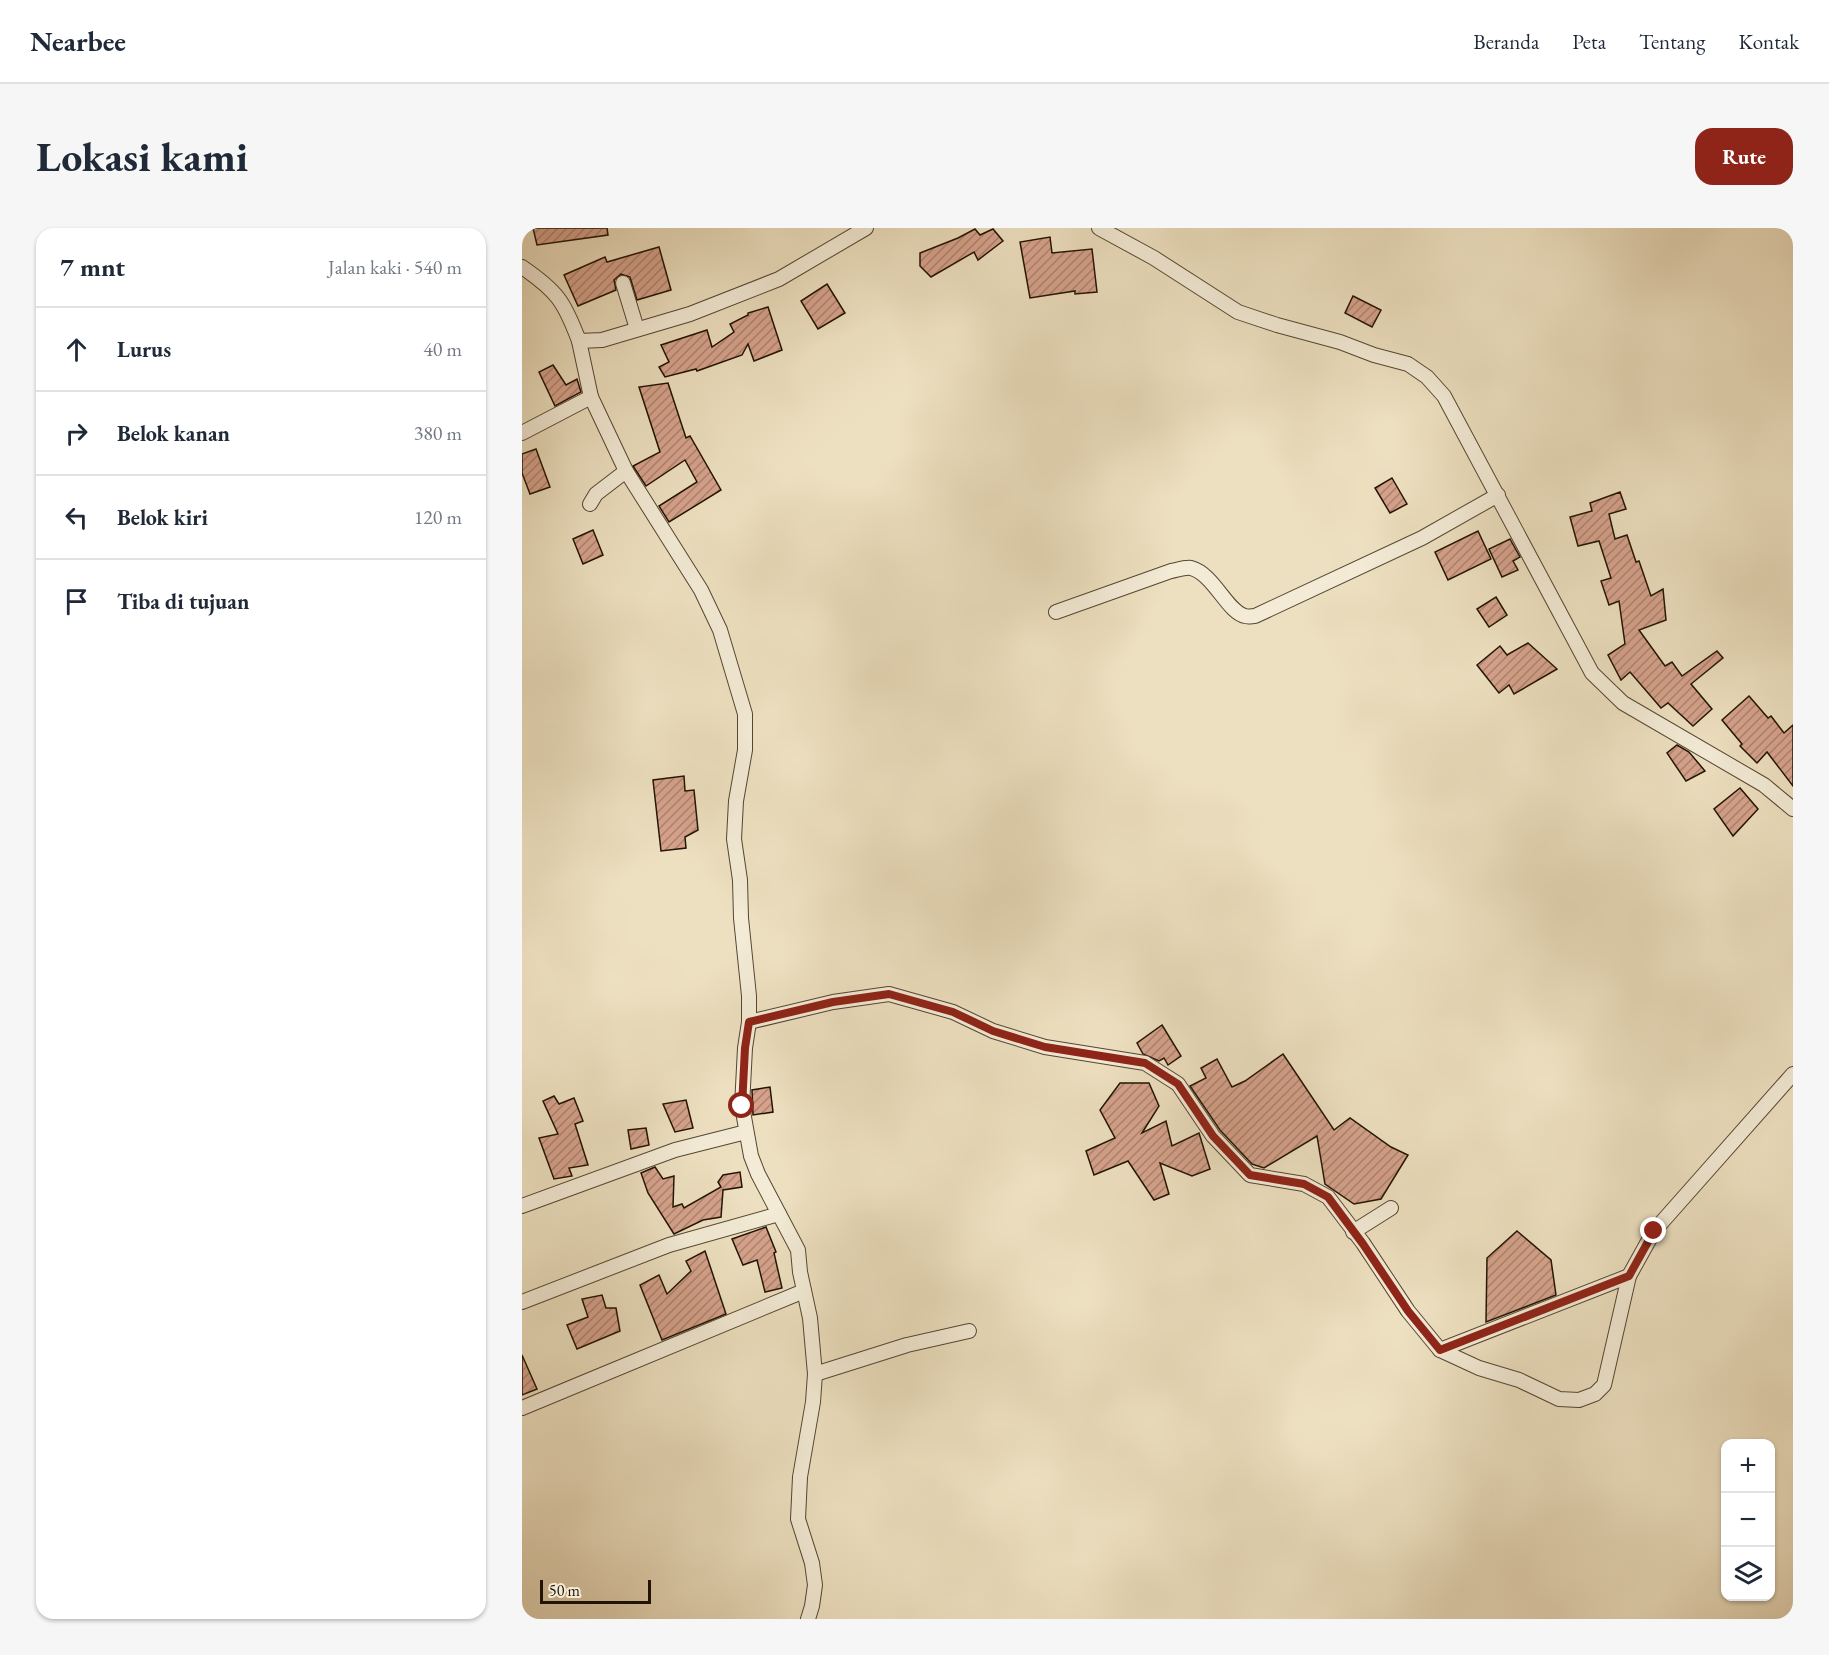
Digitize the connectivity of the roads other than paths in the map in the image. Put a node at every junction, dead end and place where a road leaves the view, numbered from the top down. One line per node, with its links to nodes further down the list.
1 (866, 228): 5 (street)
2 (1099, 228): 10 (street)
3 (522, 267): 6 (street)
4 (623, 283): 5 (street)
5 (637, 329): 6 (street)
6 (579, 341): 7 (street)
7 (591, 397): 8 (street); 9 (street)
8 (522, 433)
9 (627, 471): 11 (street); 14 (street)
10 (1498, 495): 12 (street); 13 (street)
11 (590, 504)
12 (1056, 612)
13 (1793, 809)
14 (749, 1022): 16 (street); 20 (street)
15 (1793, 1074): 21 (street)
16 (746, 1132): 17 (street); 19 (street)
17 (522, 1206)
18 (1391, 1208): 20 (street)
19 (779, 1214): 22 (street); 23 (street)
20 (1353, 1232): 25 (street)
21 (1629, 1276): 25 (street); 25 (street)
22 (804, 1291): 26 (street); 27 (street)
23 (522, 1302)
24 (969, 1331): 26 (street)
25 (1440, 1350)
26 (815, 1374): 28 (street)
27 (522, 1408)
28 (807, 1619)

